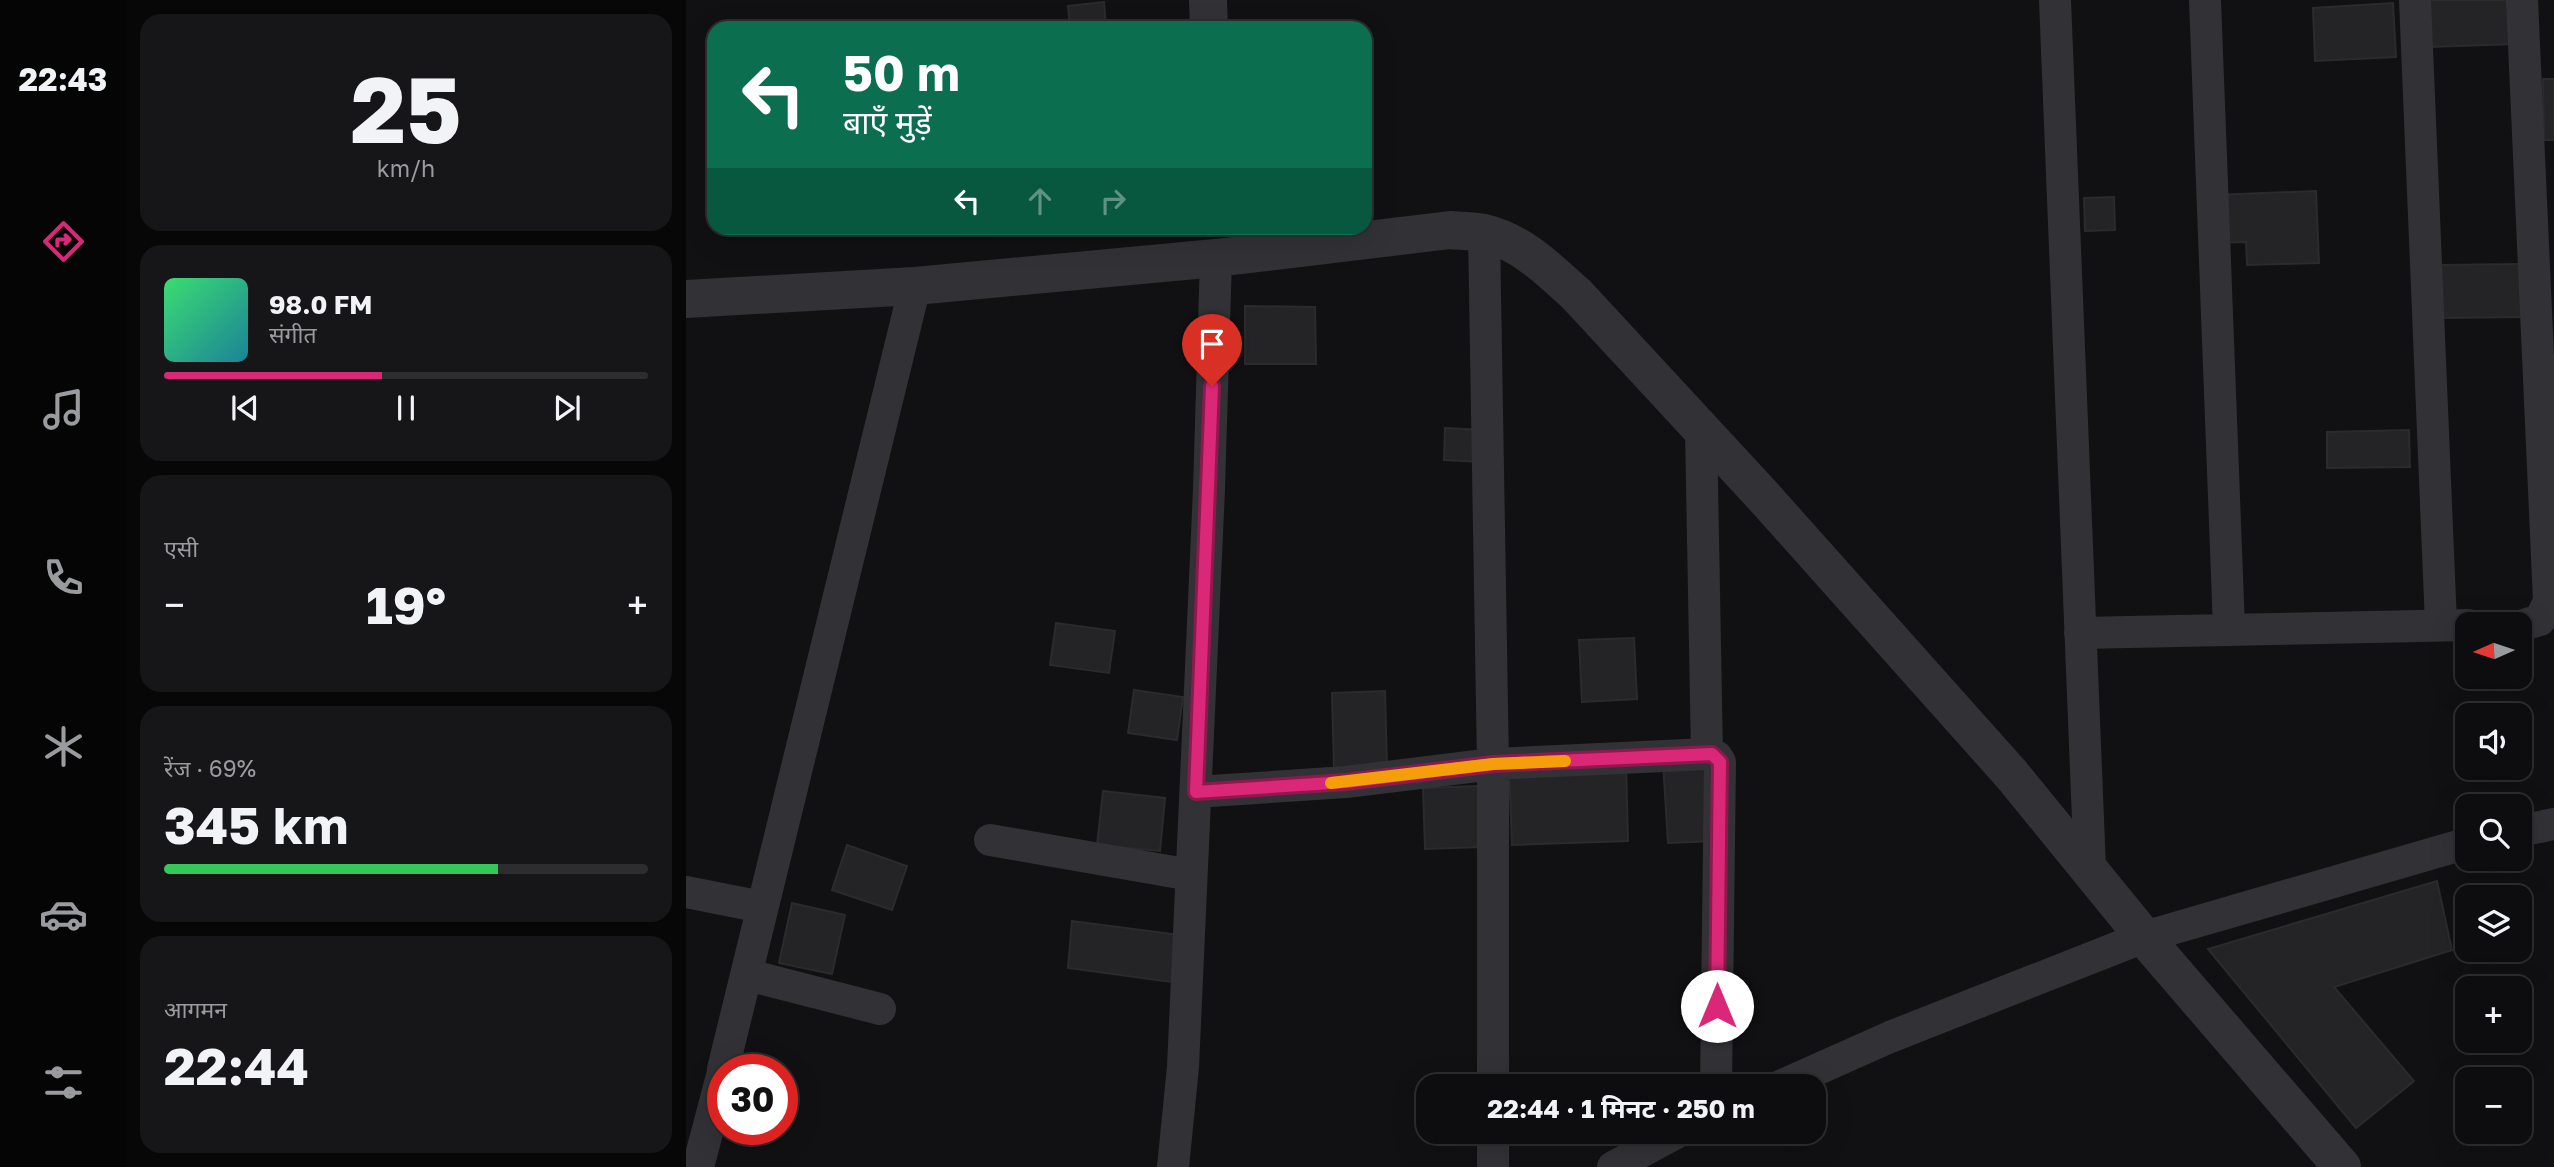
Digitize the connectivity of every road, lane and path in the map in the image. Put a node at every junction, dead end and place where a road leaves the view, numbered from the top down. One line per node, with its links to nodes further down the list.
1 (1208, 0): 6 (street)
2 (2055, 0): 17 (street)
3 (2205, 0): 16 (street)
4 (2415, 0): 15 (street)
5 (2522, 0): 14 (street)
6 (1209, 21)
7 (1484, 233): 8 (street); 13 (street); 19 (street)
8 (1372, 234)
9 (1360, 235): 10 (street)
10 (1216, 243): 11 (street); 20 (street)
11 (915, 286): 12 (street); 28 (street)
12 (686, 299)
13 (1701, 430): 18 (street); 25 (street)
14 (2532, 622)
15 (2454, 625): 16 (street)
16 (2229, 628): 17 (street)
17 (2080, 633): 25 (street)
18 (1707, 754): 19 (street); 34 (street)
19 (1493, 764): 20 (street); 33 (street)
20 (1196, 792): 26 (street)
21 (2554, 824): 22 (street)
22 (2532, 829)
23 (990, 840): 26 (street)
24 (2455, 847): 29 (street)
25 (2090, 869): 29 (street)
26 (1191, 875): 40 (street)
27 (686, 892): 28 (street)
28 (762, 907): 30 (street)
29 (2144, 937): 35 (street); 43 (street)
30 (748, 975): 31 (street); 32 (street)
31 (880, 1009)
32 (727, 1054)
33 (1493, 1074)
34 (1716, 1074)
35 (1806, 1074)
36 (707, 1132): 39 (street)
37 (1493, 1144): 41 (street)
38 (1656, 1144): 42 (street)
39 (698, 1167)
40 (1173, 1167)
41 (1493, 1167)
42 (1613, 1167)
43 (2342, 1167)

